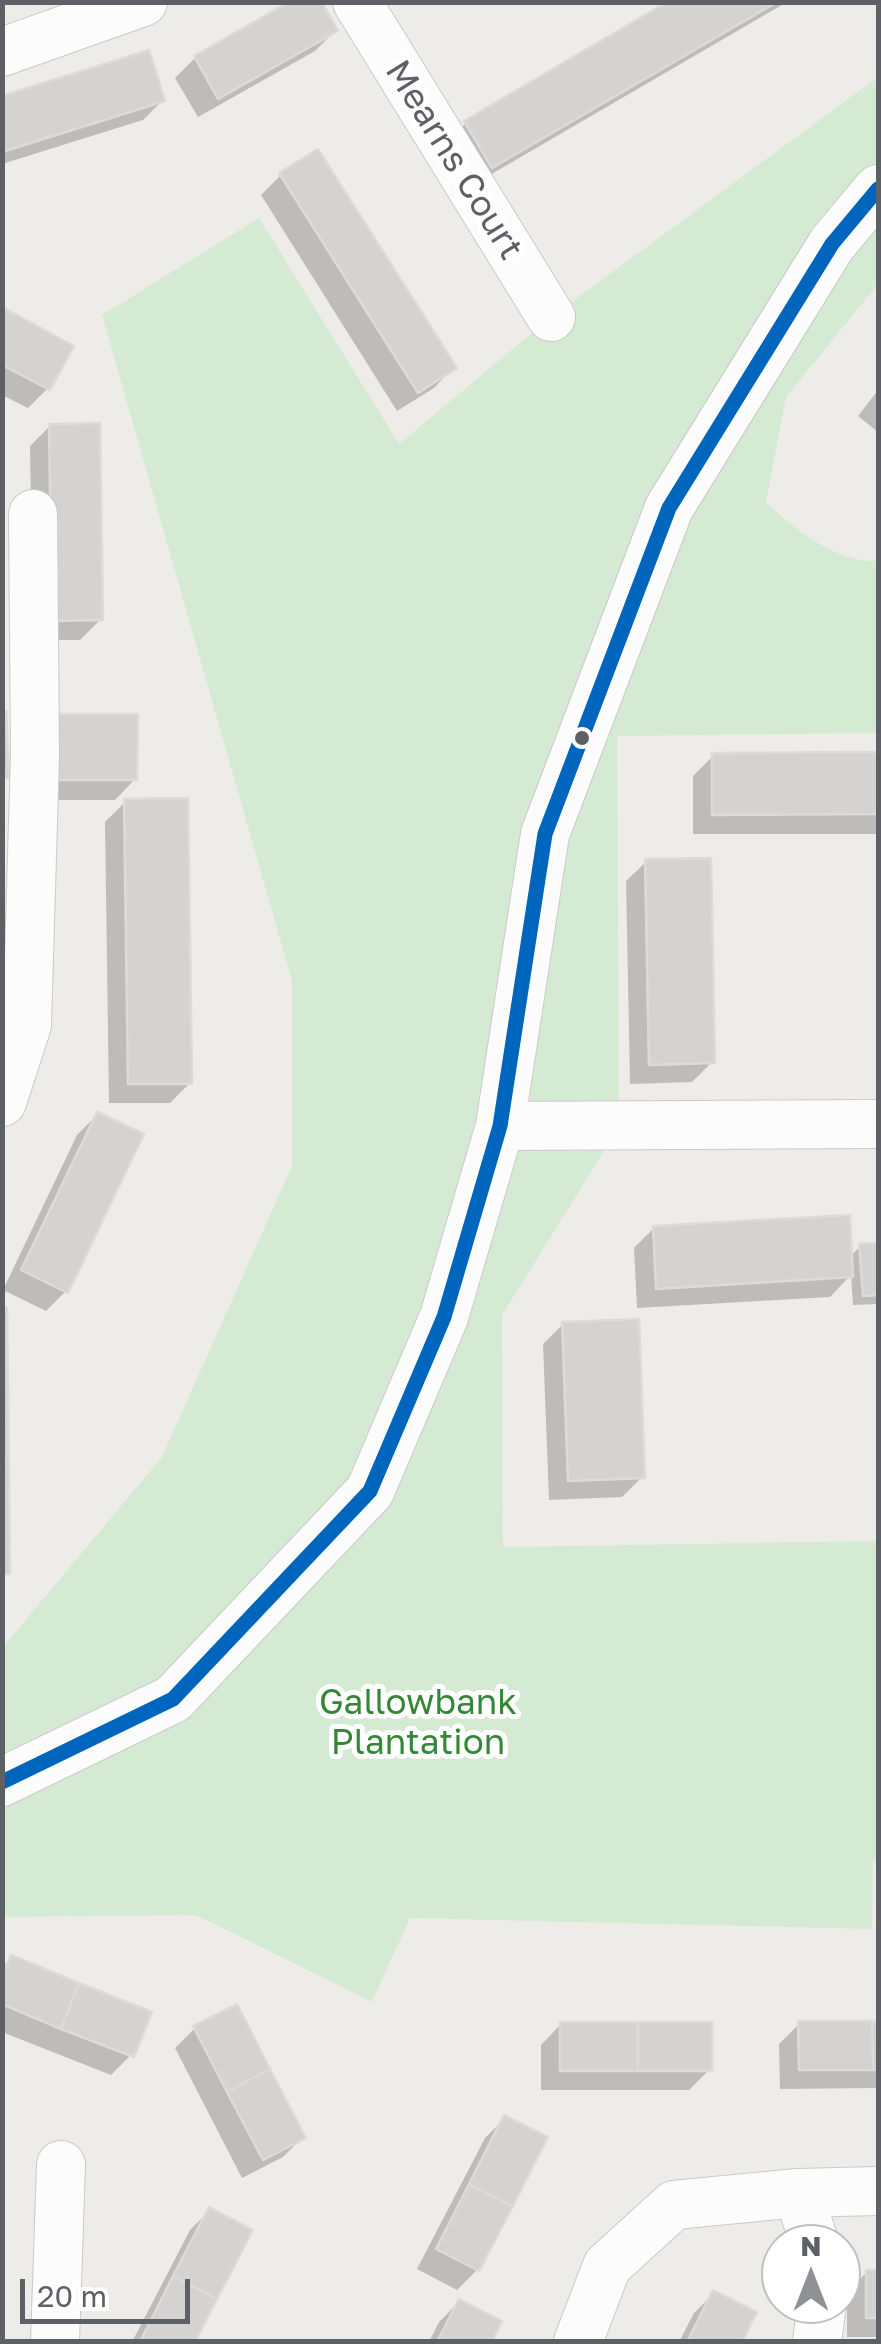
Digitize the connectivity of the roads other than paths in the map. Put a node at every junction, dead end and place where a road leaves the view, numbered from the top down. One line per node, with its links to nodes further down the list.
1 (143, 2): 3 (street)
2 (358, 2): 5 (street, Mearns Court)
3 (2, 52)
4 (878, 190): 9 (street)
5 (550, 317)
6 (33, 514): 7 (street)
7 (2, 1102)
8 (878, 1124): 9 (street)
9 (500, 1126): 10 (street)
10 (2, 1782)
11 (60, 2165): 15 (street)
12 (878, 2191): 13 (street)
13 (798, 2193): 14 (street); 16 (street)
14 (808, 2224)
15 (55, 2342)
16 (578, 2342)

